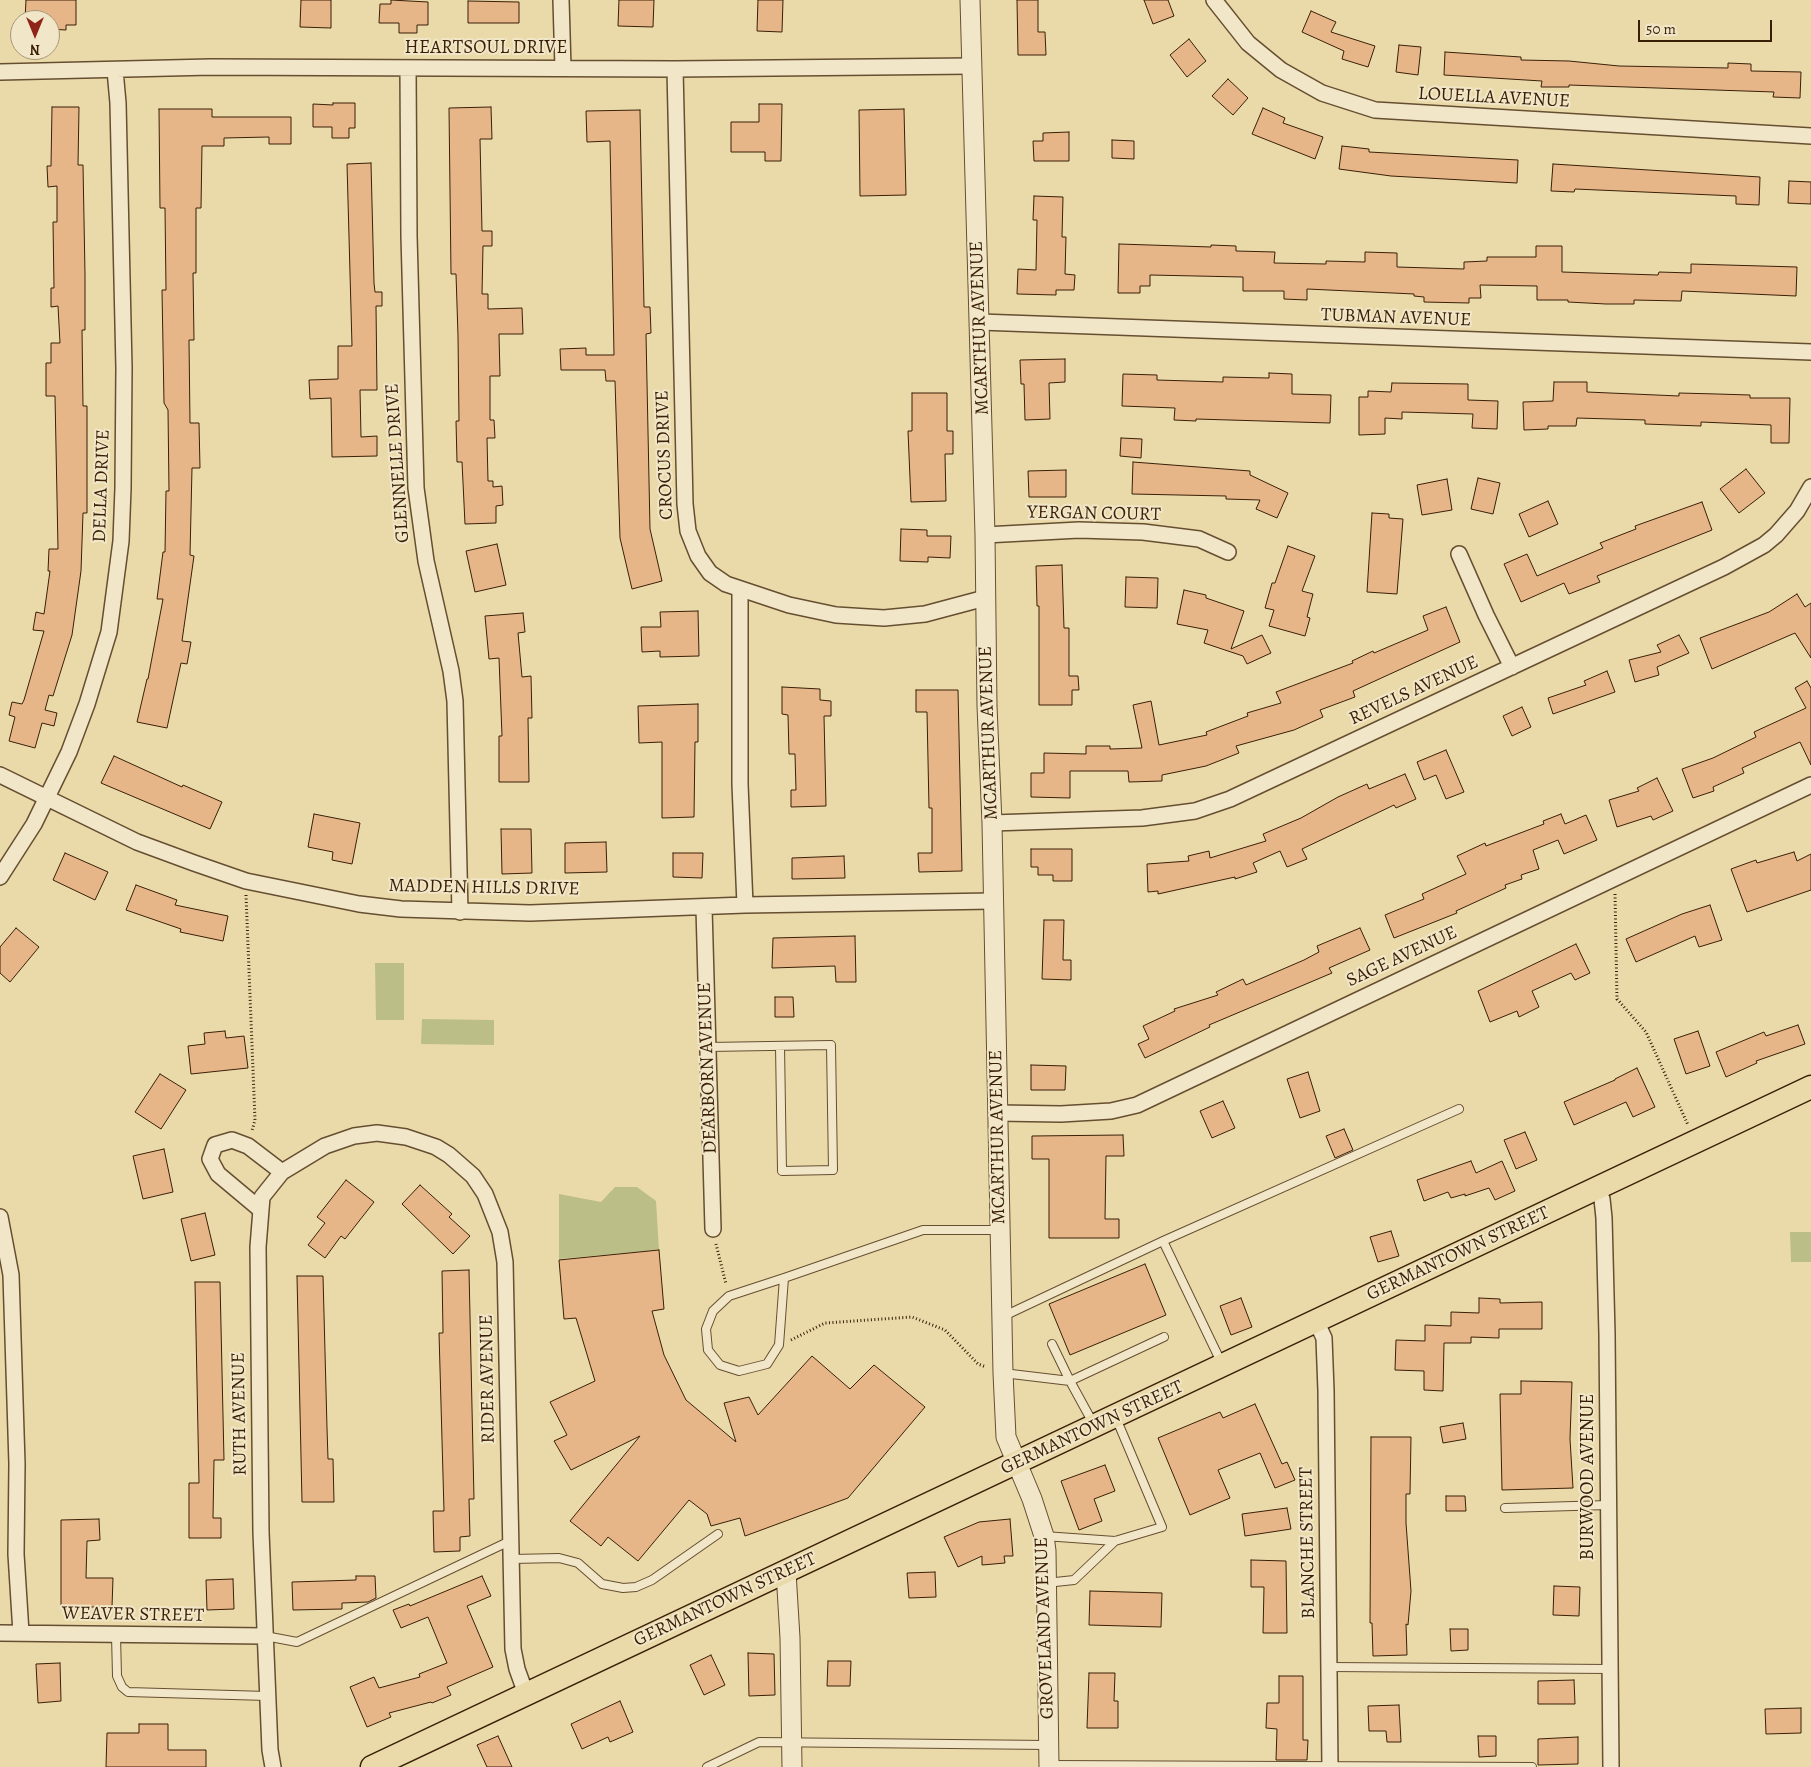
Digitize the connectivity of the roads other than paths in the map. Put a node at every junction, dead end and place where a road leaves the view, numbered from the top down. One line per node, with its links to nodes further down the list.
1 (561, 0): 6 (street)
2 (970, 0): 4 (street, MCARTHUR AVENUE)
3 (1214, 0): 10 (street, LOUELLA AVENUE)
4 (972, 66): 7 (street, HEARTSOUL DRIVE); 11 (street, MCARTHUR AVENUE)
5 (408, 68): 6 (street, HEARTSOUL DRIVE); 8 (street, HEARTSOUL DRIVE); 28 (street, GLENNELLE DRIVE)
6 (563, 68): 7 (street, HEARTSOUL DRIVE)
7 (675, 69): 17 (street, CROCUS DRIVE)
8 (115, 70): 9 (street, HEARTSOUL DRIVE); 22 (street, DELLA DRIVE)
9 (0, 72)
10 (1811, 136)
11 (980, 322): 12 (street, TUBMAN AVENUE); 14 (street, MCARTHUR AVENUE)
12 (1811, 352)
13 (1811, 487): 19 (street, REVELS AVENUE)
14 (985, 534): 15 (street, YERGAN COURT); 18 (street, MCARTHUR AVENUE)
15 (1228, 552)
16 (1459, 554): 19 (street)
17 (740, 589): 18 (street, CROCUS DRIVE); 26 (street)
18 (985, 598): 23 (street, MCARTHUR AVENUE)
19 (1512, 667): 23 (street, REVELS AVENUE)
20 (0, 775): 22 (street, MADDEN HILLS DRIVE)
21 (1811, 786): 33 (street, SAGE AVENUE)
22 (48, 796): 24 (street, DELLA DRIVE); 28 (street, MADDEN HILLS DRIVE)
23 (992, 823): 25 (street, MCARTHUR AVENUE)
24 (0, 877)
25 (993, 901): 26 (street, MADDEN HILLS DRIVE); 33 (street, MCARTHUR AVENUE)
26 (745, 906): 27 (street, MADDEN HILLS DRIVE)
27 (704, 908): 28 (street, MADDEN HILLS DRIVE); 30 (street, DEARBORN AVENUE)
28 (460, 912)
29 (780, 1046): 29 (lane); 30 (lane)
30 (708, 1047): 39 (street, DEARBORN AVENUE)
31 (1811, 1087): 36 (main road, GERMANTOWN STREET)
32 (1459, 1109): 41 (lane)
33 (998, 1113): 40 (street, MCARTHUR AVENUE)
34 (377, 1133): 35 (street, RUTH AVENUE); 57 (street, RIDER AVENUE)
35 (282, 1172): 37 (street, RUTH AVENUE); 37 (street)
36 (1597, 1188): 44 (main road, GERMANTOWN STREET); 53 (street, BURWOOD AVENUE)
37 (261, 1210): 65 (street, RUTH AVENUE)
38 (0, 1216): 63 (street)
39 (713, 1229)
40 (1000, 1230): 42 (lane); 43 (street, MCARTHUR AVENUE)
41 (1163, 1241): 43 (lane); 47 (lane)
42 (784, 1278): 42 (lane)
43 (1002, 1317): 48 (street, MCARTHUR AVENUE)
44 (1316, 1321): 47 (main road, GERMANTOWN STREET); 66 (street, BLANCHE STREET)
45 (1164, 1337): 49 (lane)
46 (1052, 1344): 49 (lane)
47 (1223, 1366): 50 (main road, GERMANTOWN STREET)
48 (1003, 1373): 49 (lane); 52 (street, MCARTHUR AVENUE)
49 (1070, 1381): 51 (lane)
50 (1115, 1417): 51 (main road, GERMANTOWN STREET); 58 (lane)
51 (1095, 1427): 52 (main road, GERMANTOWN STREET)
52 (1016, 1464): 56 (street, GROVELAND AVENUE); 60 (main road, GERMANTOWN STREET)
53 (1608, 1505): 54 (lane); 67 (street, BURWOOD AVENUE)
54 (1505, 1508)
55 (718, 1534): 59 (lane)
56 (1044, 1536): 58 (lane); 61 (street, GROVELAND AVENUE)
57 (512, 1540): 59 (street, RIDER AVENUE); 65 (lane)
58 (1115, 1541): 61 (lane)
59 (512, 1559): 68 (street, RIDER AVENUE)
60 (786, 1572): 68 (main road, GERMANTOWN STREET); 70 (street)
61 (1046, 1583): 71 (street, GROVELAND AVENUE)
62 (0, 1633): 63 (street, WEAVER STREET)
63 (21, 1633): 64 (street, WEAVER STREET)
64 (116, 1635): 65 (street, WEAVER STREET); 69 (lane)
65 (265, 1636): 69 (street, RUTH AVENUE)
66 (1329, 1667): 67 (lane); 73 (street, BLANCHE STREET)
67 (1610, 1669): 79 (street, BURWOOD AVENUE)
68 (526, 1694): 75 (main road, GERMANTOWN STREET)
69 (267, 1696): 74 (street, RUTH AVENUE)
70 (792, 1742): 71 (lane); 76 (lane); 77 (street)
71 (1050, 1745): 72 (street, GROVELAND AVENUE)
72 (1049, 1766): 73 (lane)
73 (1330, 1766): 78 (lane)
74 (274, 1767)
75 (372, 1767)
76 (707, 1767)
77 (792, 1767)
78 (1532, 1767)
79 (1611, 1767)

